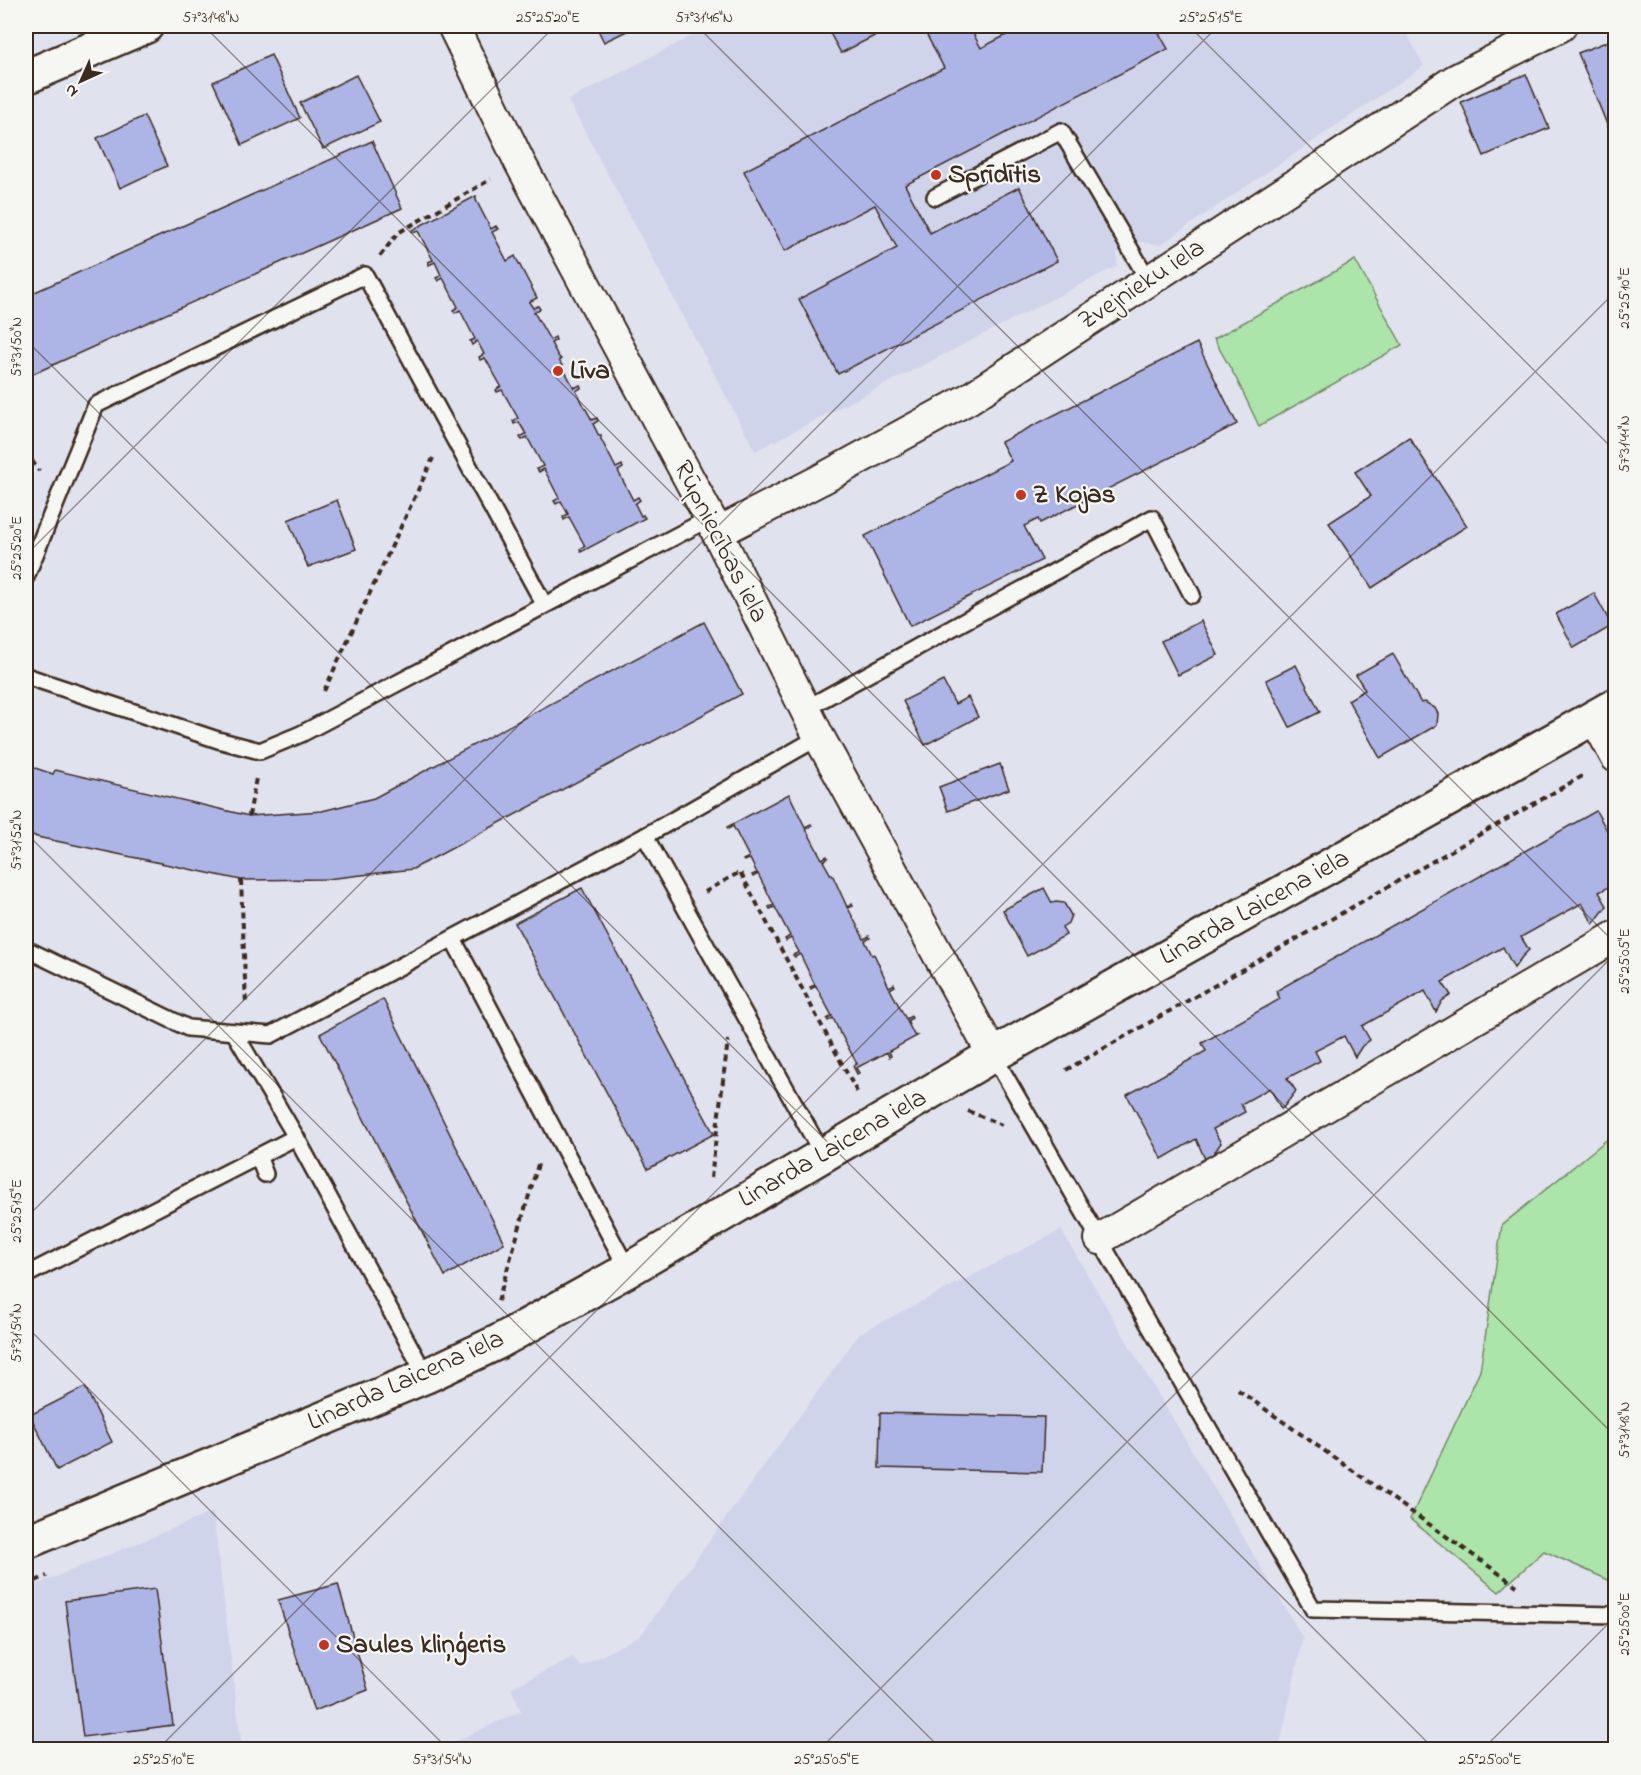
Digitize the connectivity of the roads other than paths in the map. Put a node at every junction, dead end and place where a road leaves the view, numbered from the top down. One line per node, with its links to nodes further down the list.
1 (453, 26): 7 (street, Rūpniecības iela)
2 (1561, 26): 6 (street, Zvejnieku iela)
3 (129, 29): 4 (main road)
4 (26, 77)
5 (935, 197): 6 (lane)
6 (1149, 281): 7 (street, Zvejnieku iela)
7 (714, 526): 10 (lane); 12 (street, Rūpniecības iela)
8 (26, 577): 10 (lane)
9 (1192, 595): 12 (lane)
10 (544, 604): 11 (lane)
11 (26, 676)
12 (805, 709): 14 (street, Rūpniecības iela)
13 (1605, 711): 15 (street); 21 (main road, Linarda Laicena iela)
14 (819, 737): 16 (lane); 21 (street, Rūpniecības iela)
15 (1605, 763)
16 (645, 836): 18 (lane); 23 (lane)
17 (1616, 936): 26 (street)
18 (453, 939): 20 (lane); 27 (lane)
19 (26, 949): 20 (lane)
20 (241, 1032): 22 (lane)
21 (993, 1055): 23 (main road, Linarda Laicena iela); 26 (lane)
22 (296, 1137): 24 (lane); 29 (lane)
23 (823, 1155): 27 (main road, Linarda Laicena iela)
24 (258, 1156): 25 (lane); 28 (lane)
25 (265, 1174)
26 (1100, 1239): 31 (lane)
27 (628, 1270): 29 (main road, Linarda Laicena iela)
28 (26, 1275)
29 (426, 1376): 30 (main road, Linarda Laicena iela)
30 (26, 1542)
31 (1616, 1615)

